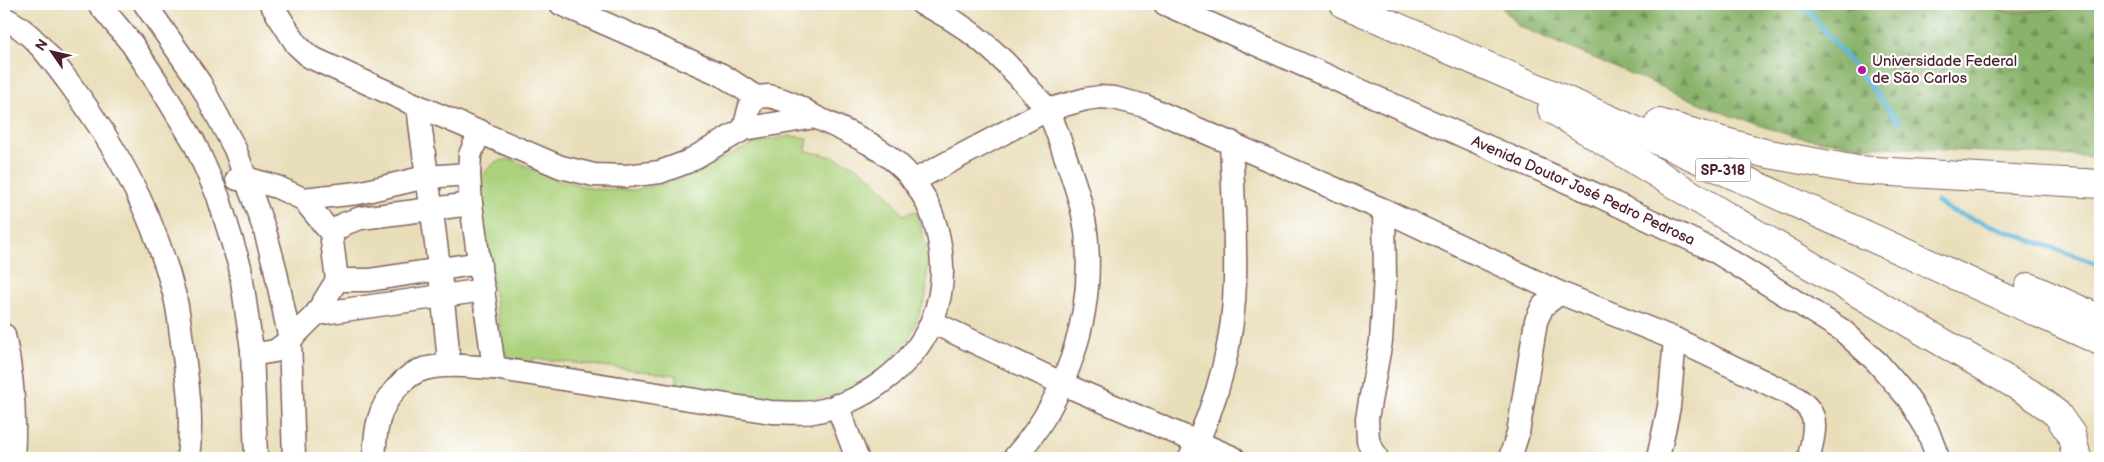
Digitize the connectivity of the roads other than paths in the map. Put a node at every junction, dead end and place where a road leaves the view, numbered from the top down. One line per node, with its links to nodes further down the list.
1 (98, 4): 24 (street)
2 (145, 4): 21 (street)
3 (271, 4): 12 (street)
4 (922, 4): 13 (street)
5 (1165, 4): 61 (street, Avenida Doutor José Pedro Pedrosa)
6 (1344, 4): 10 (highway, SP-318)
7 (1383, 4): 15 (highway, SP-318)
8 (566, 5): 11 (street)
9 (4, 18): 50 (street)
10 (1463, 55): 42 (highway, SP-318); 62 (highway)
11 (756, 97): 14 (street); 16 (street)
12 (418, 106): 17 (street); 20 (street)
13 (1047, 110): 18 (street); 22 (street); 46 (street)
14 (815, 117): 16 (street); 22 (street)
15 (1659, 123): 23 (highway); 37 (highway, SP-318)
16 (744, 129): 17 (street)
17 (480, 131): 19 (street)
18 (1231, 142): 28 (street); 48 (street)
19 (469, 174): 20 (street); 26 (street)
20 (426, 177): 25 (street); 27 (street)
21 (246, 178): 24 (street); 25 (street); 41 (street)
22 (913, 181): 38 (street)
23 (2100, 184)
24 (218, 196): 43 (street)
25 (303, 199): 29 (street)
26 (471, 204): 27 (street); 30 (street)
27 (431, 210): 29 (street); 31 (street)
28 (1384, 210): 34 (street); 57 (street)
29 (331, 233): 32 (street)
30 (480, 263): 31 (street); 33 (street)
31 (440, 268): 32 (street); 35 (street)
32 (336, 280): 36 (street)
33 (484, 290): 35 (street); 45 (street)
34 (1560, 293): 40 (street); 58 (street)
35 (444, 296): 36 (street); 44 (street)
36 (316, 314): 41 (street)
37 (2100, 319)
38 (932, 322): 46 (street); 47 (street)
39 (4, 335): 49 (street)
40 (1675, 339): 59 (street); 60 (street)
41 (290, 340): 43 (street); 52 (street)
42 (2100, 341)
43 (252, 350): 51 (street)
44 (449, 365): 45 (street); 53 (street)
45 (494, 368): 47 (street)
46 (1063, 384): 48 (street); 55 (street)
47 (837, 405): 54 (street)
48 (1193, 451): 56 (street)
49 (13, 458)
50 (188, 458)
51 (256, 458)
52 (294, 458)
53 (374, 458)
54 (857, 458)
55 (1014, 458)
56 (1234, 458)
57 (1376, 458)
58 (1510, 458)
59 (1658, 458)
60 (1808, 458)
61 (1938, 458)
62 (2076, 458)

